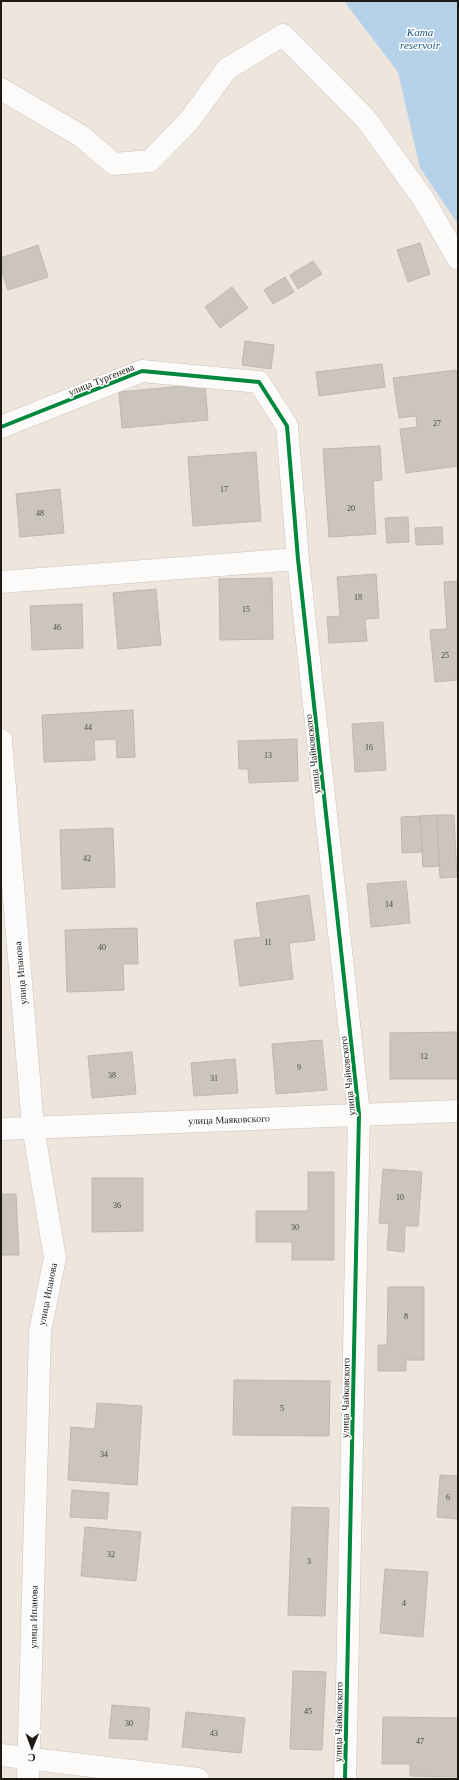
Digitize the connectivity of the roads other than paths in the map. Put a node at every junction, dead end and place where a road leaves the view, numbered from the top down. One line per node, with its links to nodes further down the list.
1 (1, 89): 2 (street)
2 (458, 259)
3 (259, 382): 4 (street, улица Тургенева); 5 (street, улица Чайковского)
4 (1, 427)
5 (298, 559): 6 (street); 9 (street, улица Чайковского)
6 (1, 582)
7 (1, 740): 10 (street, улица Ипанова)
8 (458, 1111): 9 (street, улица Маяковского)
9 (359, 1114): 10 (street, улица Маяковского); 16 (street, улица Чайковского)
10 (33, 1127): 11 (street, улица Маяковского); 13 (street, улица Ипанова)
11 (1, 1129)
12 (1, 1754): 13 (street)
13 (29, 1757): 14 (street, улица Ипанова); 15 (street)
14 (28, 1779)
15 (198, 1779)
16 (345, 1779)

